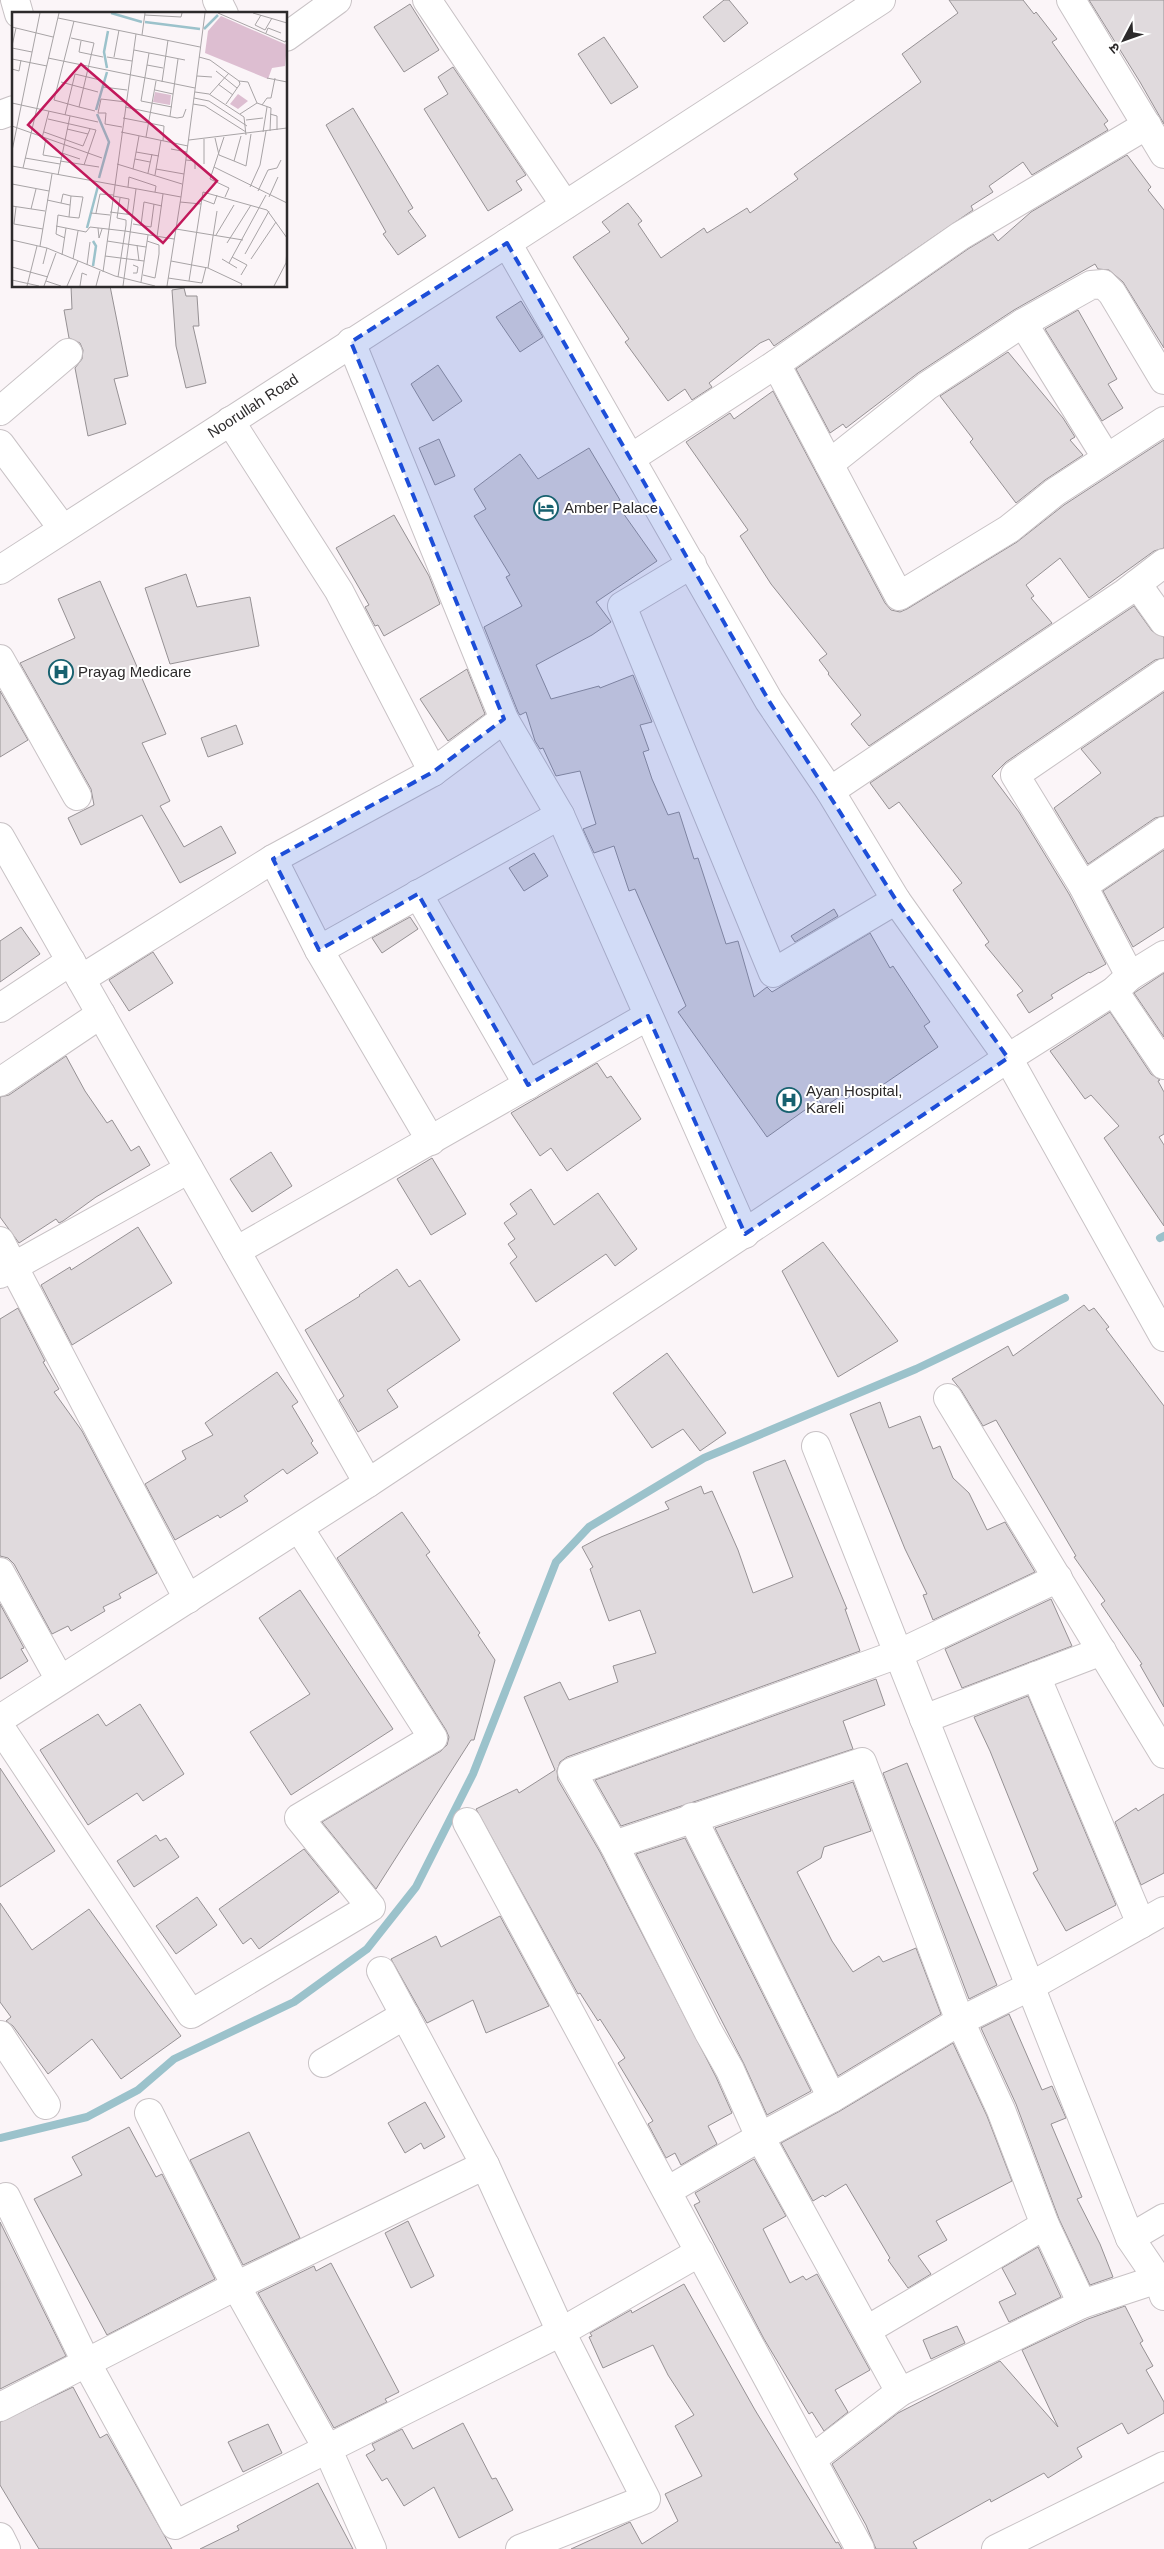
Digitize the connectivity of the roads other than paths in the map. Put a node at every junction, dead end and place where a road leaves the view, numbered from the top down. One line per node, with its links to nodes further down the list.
1 (217, 0): 6 (street)
2 (337, 0): 7 (street)
3 (427, 0): 12 (street)
4 (881, 0): 12 (street, Noorullah Road)
5 (1071, 0): 10 (street)
6 (223, 12)
7 (288, 36)
8 (12, 111): 9 (street)
9 (0, 115)
10 (1147, 125): 11 (street); 17 (street)
11 (1164, 154)
12 (565, 205): 13 (street, Noorullah Road)
13 (507, 243): 15 (street, Noorullah Road); 24 (street)
14 (1023, 324): 18 (street); 23 (street); 25 (street)
15 (351, 342): 20 (street, Noorullah Road); 34 (street)
16 (68, 353): 19 (street)
17 (776, 364): 24 (street); 25 (street)
18 (1164, 380)
19 (0, 411)
20 (230, 421): 26 (street, Noorullah Road); 35 (street)
21 (1164, 421): 23 (street)
22 (0, 444): 26 (street)
23 (1106, 457): 25 (street)
24 (631, 458): 28 (street)
25 (829, 464)
26 (63, 529): 29 (street, Noorullah Road)
27 (1164, 562): 30 (street)
28 (692, 564): 36 (street); 44 (street)
29 (0, 570)
30 (1136, 584): 31 (street); 36 (street)
31 (1164, 622)
32 (0, 659): 37 (street)
33 (1164, 673): 42 (street)
34 (504, 719): 35 (street); 38 (street)
35 (432, 772): 41 (street)
36 (830, 791): 44 (street)
37 (78, 796)
38 (560, 815): 43 (street); 51 (street)
39 (1164, 831): 42 (street)
40 (0, 837): 47 (street)
41 (273, 859): 45 (street); 47 (street)
42 (1083, 886): 48 (street)
43 (418, 894): 45 (street); 55 (street)
44 (896, 900): 52 (street)
45 (319, 950): 56 (street)
46 (1164, 955): 48 (street)
47 (76, 970): 49 (street); 50 (street)
48 (1122, 983): 52 (street); 53 (street)
49 (0, 1008)
50 (101, 1014): 54 (street); 57 (street)
51 (648, 1016): 55 (street); 58 (street)
52 (1008, 1058): 58 (street); 62 (street)
53 (1164, 1065)
54 (0, 1082)
55 (528, 1085): 56 (street)
56 (431, 1141): 60 (street)
57 (189, 1168): 60 (street); 61 (street)
58 (745, 1234): 65 (street)
59 (0, 1241): 61 (street)
60 (236, 1251): 65 (street)
61 (7, 1270): 69 (street)
62 (1164, 1337)
63 (948, 1398): 68 (street)
64 (816, 1446): 71 (street)
65 (368, 1483): 66 (street)
66 (299, 1528): 69 (street); 76 (street)
67 (0, 1572): 73 (street)
68 (1058, 1578): 70 (street); 71 (street)
69 (188, 1599): 73 (street)
70 (1102, 1651): 72 (street); 77 (street)
71 (898, 1654): 74 (street); 80 (street)
72 (1036, 1676): 74 (street); 81 (street)
73 (60, 1680): 75 (street)
74 (924, 1718): 83 (street)
75 (0, 1719)
76 (0, 1727)
77 (1164, 1754)
78 (692, 1817): 80 (street); 85 (street); 88 (street)
79 (467, 1822): 93 (street)
80 (614, 1845): 91 (street)
81 (1152, 1918): 83 (street)
82 (381, 1971): 84 (street)
83 (1030, 1986): 85 (street); 97 (street)
84 (404, 2015): 87 (street); 92 (street)
85 (960, 2021): 88 (street); 96 (street)
86 (0, 2035): 89 (street)
87 (323, 2064)
88 (832, 2098): 91 (street)
89 (46, 2106)
90 (149, 2113): 99 (street)
91 (760, 2137): 93 (street); 102 (street)
92 (485, 2165): 99 (street); 103 (street)
93 (667, 2191): 98 (street)
94 (6, 2197): 104 (street)
95 (1164, 2218): 97 (street)
96 (1045, 2225): 101 (street); 102 (street)
97 (1130, 2238): 100 (street)
98 (700, 2252): 103 (street); 108 (street)
99 (236, 2286): 104 (street); 107 (street)
100 (1161, 2288): 101 (street)
101 (1082, 2304): 105 (street)
102 (867, 2330): 105 (street)
103 (561, 2332): 107 (street); 113 (street)
104 (86, 2362): 106 (street); 107 (street)
105 (900, 2392): 108 (street)
106 (0, 2407)
107 (326, 2448): 112 (street)
108 (812, 2459): 114 (street)
109 (1164, 2466): 115 (street)
110 (0, 2537): 111 (street)
111 (6, 2549)
112 (372, 2549)
113 (520, 2549)
114 (860, 2549)
115 (996, 2549)

